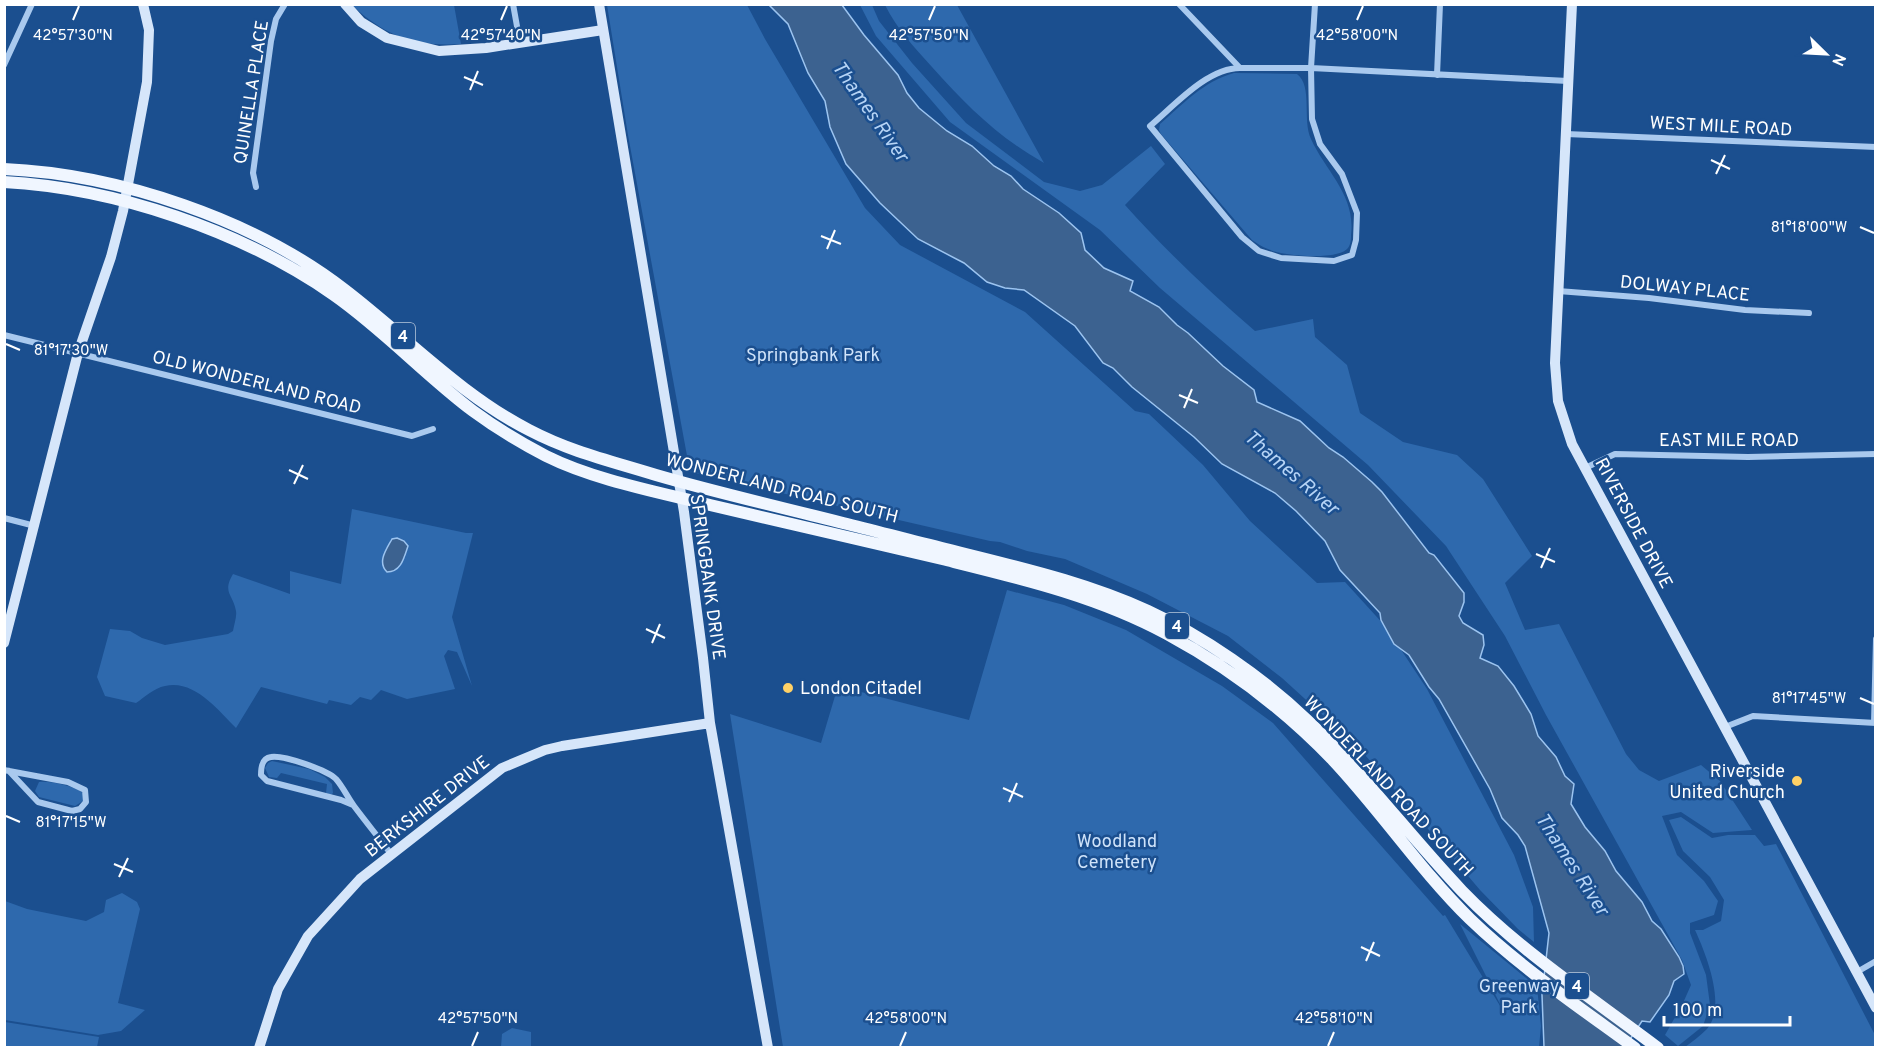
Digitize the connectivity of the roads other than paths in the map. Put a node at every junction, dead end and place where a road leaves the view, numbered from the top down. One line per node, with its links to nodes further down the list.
1 (32, 4): 13 (street)
2 (143, 4): 23 (main road)
3 (285, 4): 22 (street, QUINELLA PLACE)
4 (345, 4): 12 (main road)
5 (513, 4): 12 (street)
6 (599, 4): 11 (main road, SPRINGBANK DRIVE)
7 (1179, 4): 15 (street)
8 (1315, 4): 14 (street)
9 (1440, 4): 16 (street)
10 (1572, 4): 17 (main road, RIVERSIDE DRIVE)
11 (603, 30): 12 (main road); 32 (main road, SPRINGBANK DRIVE)
12 (520, 43)
13 (4, 65)
14 (1311, 68): 15 (street); 15 (street); 16 (street)
15 (1240, 69)
16 (1437, 75): 17 (street)
17 (1568, 81): 18 (main road, RIVERSIDE DRIVE)
18 (1566, 134): 19 (street, WEST MILE ROAD); 25 (main road, RIVERSIDE DRIVE)
19 (1875, 147)
20 (4, 169): 23 (main road, WONDERLAND ROAD SOUTH / 4)
21 (4, 182): 24 (main road, WONDERLAND ROAD SOUTH / 4)
22 (256, 187)
23 (127, 188): 24 (main road); 32 (main road, WONDERLAND ROAD SOUTH / 4)
24 (124, 201): 28 (main road); 33 (main road, WONDERLAND ROAD SOUTH / 4)
25 (1558, 291): 26 (street, DOLWAY PLACE); 31 (main road, RIVERSIDE DRIVE)
26 (1809, 313)
27 (4, 335): 28 (street, OLD WONDERLAND ROAD)
28 (78, 353): 29 (street, OLD WONDERLAND ROAD); 35 (main road)
29 (433, 429)
30 (1875, 454): 31 (street, EAST MILE ROAD)
31 (1586, 468): 40 (main road, RIVERSIDE DRIVE)
32 (678, 481): 33 (main road, SPRINGBANK DRIVE); 44 (main road, WONDERLAND ROAD SOUTH / 4)
33 (681, 497): 38 (main road, SPRINGBANK DRIVE); 44 (main road, WONDERLAND ROAD SOUTH / 4)
34 (4, 518): 35 (street)
35 (35, 526): 37 (main road)
36 (1875, 639): 39 (street)
37 (6, 641)
38 (710, 723): 43 (main road, BERKSHIRE DRIVE); 49 (main road, SPRINGBANK DRIVE)
39 (1875, 723): 40 (street)
40 (1725, 727): 46 (main road, RIVERSIDE DRIVE)
41 (7, 771): 41 (street)
42 (353, 805): 42 (street); 43 (street)
43 (391, 854): 48 (main road, BERKSHIRE DRIVE)
44 (1492, 929): 50 (main road); 51 (main road, 4)
45 (1875, 961): 46 (street)
46 (1857, 972): 47 (main road, RIVERSIDE DRIVE)
47 (1875, 1008)
48 (259, 1047)
49 (768, 1047)
50 (1635, 1047)
51 (1658, 1047)

